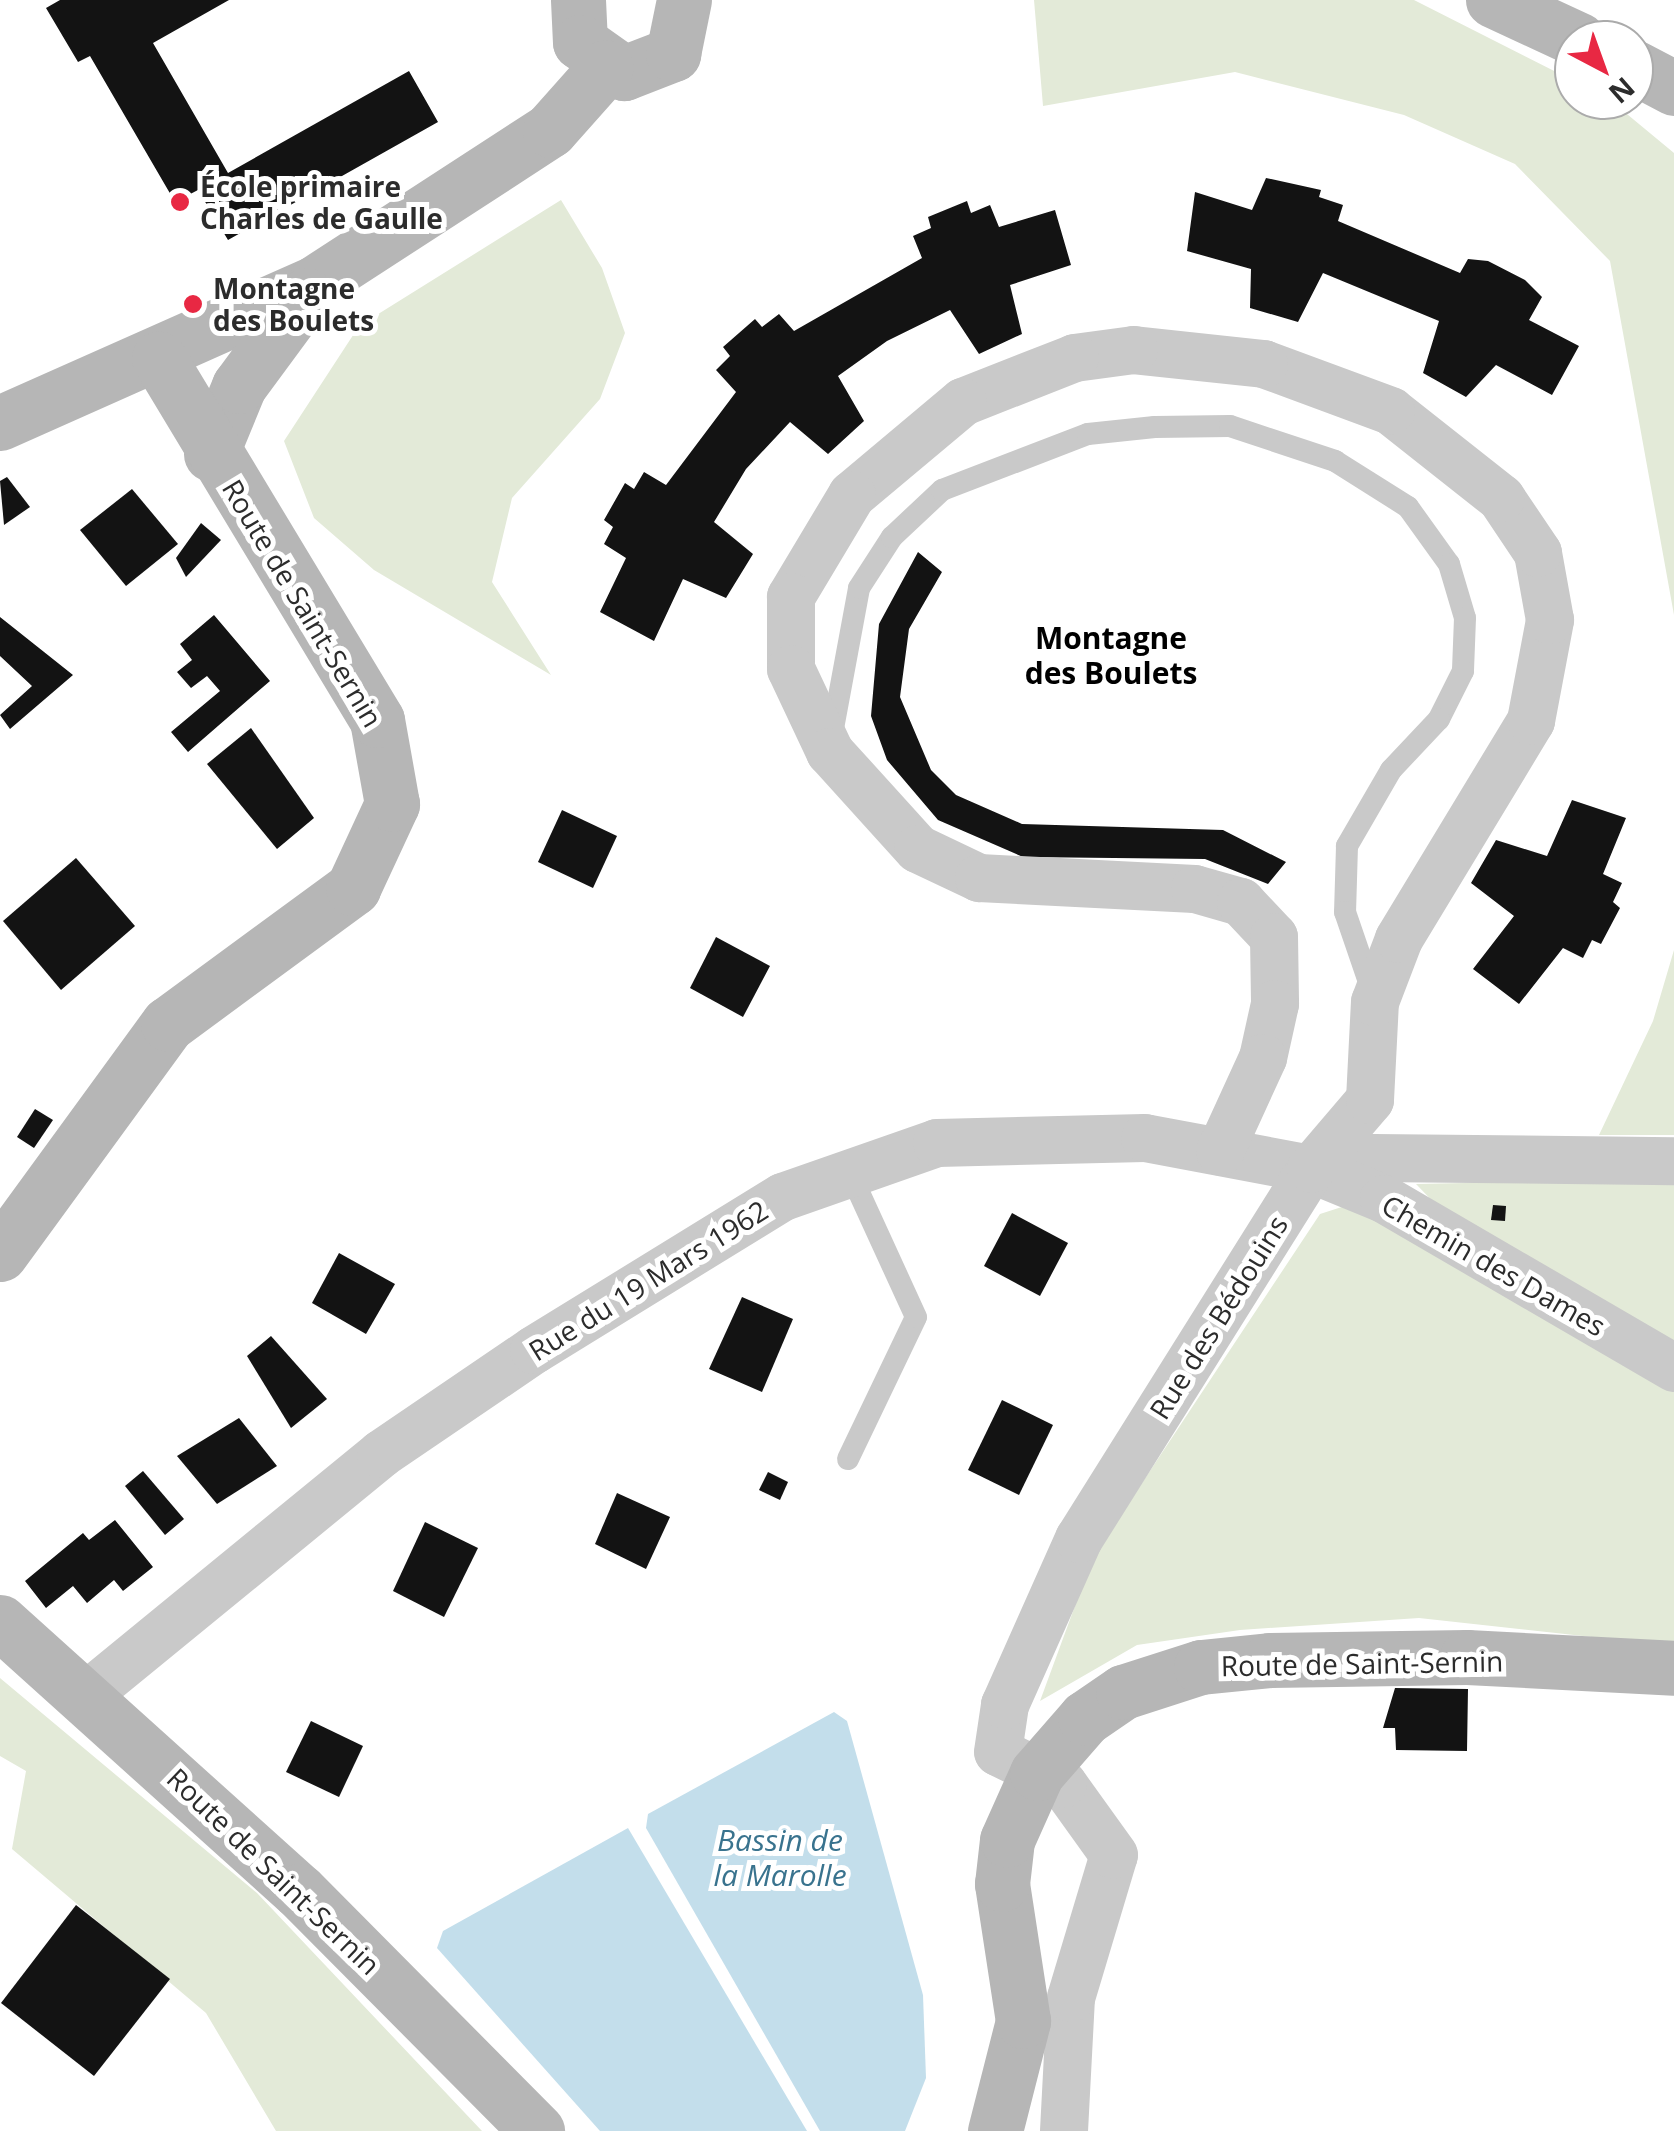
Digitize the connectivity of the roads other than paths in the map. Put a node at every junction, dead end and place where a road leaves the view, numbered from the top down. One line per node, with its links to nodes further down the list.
1 (578, 0): 5 (street)
2 (684, 0): 5 (street)
3 (1493, 0): 4 (street)
4 (1554, 28)
5 (606, 67): 6 (street)
6 (316, 282): 7 (street); 9 (street, Route de Saint-Sernin)
7 (159, 360): 8 (street); 9 (street, Route de Saint-Sernin)
8 (0, 423)
9 (211, 454): 16 (street, Route de Saint-Sernin)
10 (830, 752): 11 (lane); 11 (street); 12 (street)
11 (1375, 1002): 14 (street)
12 (1220, 1152): 14 (street, Rue du 19 Mars 1962); 15 (street, Rue du 19 Mars 1962)
13 (1674, 1161): 14 (street)
14 (1311, 1169): 17 (street, Chemin des Dames); 22 (street, Rue des Bédouins)
15 (850, 1173): 18 (lane); 21 (street, Rue du 19 Mars 1962)
16 (0, 1254)
17 (1674, 1368)
18 (848, 1459)
19 (0, 1622): 21 (street, Route de Saint-Sernin)
20 (1674, 1668): 22 (street, Route de Saint-Sernin)
21 (88, 1694): 23 (street, Route de Saint-Sernin)
22 (1037, 1773): 24 (street, Route de Saint-Sernin); 25 (street)
23 (536, 2131)
24 (996, 2131)
25 (1064, 2131)

